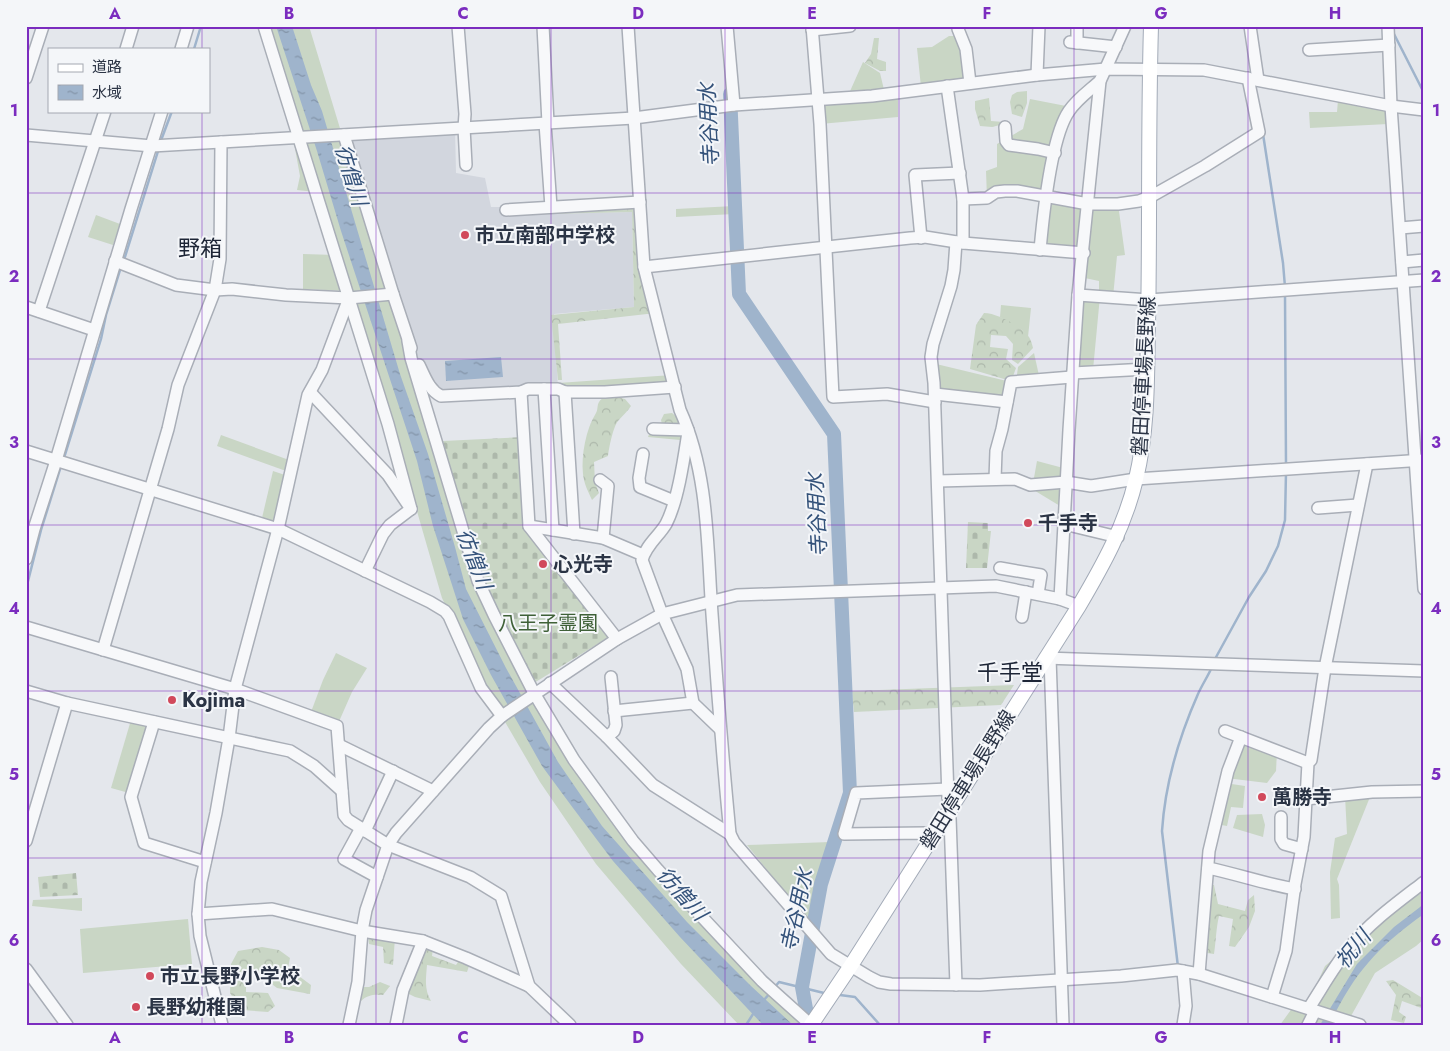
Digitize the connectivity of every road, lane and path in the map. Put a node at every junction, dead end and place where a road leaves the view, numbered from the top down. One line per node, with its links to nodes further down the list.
1 (133, 26): 20 (street)
2 (188, 26): 21 (street)
3 (264, 26): 43 (street)
4 (458, 26): 40 (street)
5 (543, 26): 38 (street)
6 (628, 26): 37 (street)
7 (727, 26): 32 (street)
8 (850, 26): 16 (street)
9 (1038, 26): 26 (street)
10 (1078, 26): 19 (street)
11 (1124, 26): 19 (street)
12 (1151, 26): 24 (main road, 磐田停車場長野線)
13 (1250, 26): 27 (street)
14 (1388, 26): 18 (street)
15 (41, 27): 25 (street)
16 (812, 28): 31 (street)
17 (958, 29): 29 (street)
18 (1388, 44): 22 (street); 33 (street)
19 (1116, 47): 23 (street)
20 (126, 48)
21 (181, 48)
22 (1309, 50)
23 (1106, 69): 24 (street); 26 (street); 28 (street)
24 (1150, 69): 27 (street); 51 (main road, 磐田停車場長野線)
25 (27, 70)
26 (1036, 75): 29 (street)
27 (1253, 79): 33 (street); 51 (street)
28 (1100, 81): 47 (street); 54 (street)
29 (970, 84): 30 (street)
30 (947, 86): 31 (street); 49 (street)
31 (818, 101): 32 (street); 61 (street)
32 (734, 105): 37 (street)
33 (1391, 106): 34 (street); 58 (street)
34 (1424, 110)
35 (105, 112): 44 (street)
36 (162, 112): 46 (street)
37 (634, 118): 38 (street); 53 (street)
38 (547, 123): 40 (street); 55 (street)
39 (1005, 127): 47 (street)
40 (464, 128): 42 (street); 48 (street)
41 (26, 135): 44 (street)
42 (342, 135): 43 (street); 71 (street)
43 (299, 138): 45 (street); 73 (street)
44 (96, 142): 46 (street); 76 (street)
45 (221, 142): 46 (street); 70 (street)
46 (152, 146): 65 (street)
47 (1055, 153): 50 (street)
48 (466, 166)
49 (960, 173): 52 (street); 59 (street)
50 (1046, 196): 52 (street); 54 (street); 62 (street)
51 (1150, 197): 54 (street); 74 (main road, 磐田停車場長野線)
52 (963, 200): 60 (street)
53 (640, 202): 55 (street); 67 (street)
54 (1088, 204): 63 (street)
55 (551, 207): 56 (street)
56 (506, 210)
57 (1424, 226): 58 (street)
58 (1400, 228): 66 (street)
59 (921, 238): 60 (street); 61 (street)
60 (960, 242): 62 (street); 86 (street)
61 (826, 247): 67 (street); 86 (street)
62 (1040, 250): 63 (street)
63 (1084, 253): 72 (street)
64 (1424, 260): 66 (street)
65 (115, 261): 70 (street); 77 (street)
66 (1402, 262): 69 (street)
67 (644, 267): 81 (street)
68 (1424, 280): 69 (street)
69 (1403, 281): 74 (street); 92 (street)
70 (215, 290): 73 (street); 100 (street)
71 (393, 294): 73 (street); 78 (street)
72 (1078, 295): 74 (street); 80 (street)
73 (350, 297): 83 (street); 104 (street)
74 (1149, 300): 79 (main road, 磐田停車場長野線)
75 (26, 307): 76 (street)
76 (39, 311): 77 (street)
77 (94, 330): 93 (street)
78 (408, 341): 84 (street); 134 (street)
79 (1147, 369): 80 (street); 96 (main road, 磐田停車場長野線)
80 (1072, 375): 87 (street); 99 (street)
81 (675, 387): 85 (street); 89 (street)
82 (544, 389): 84 (street); 85 (street); 108 (street)
83 (310, 392): 104 (street); 107 (street)
84 (521, 392): 106 (street)
85 (565, 392): 109 (street)
86 (935, 398): 87 (street); 98 (street)
87 (1008, 402): 95 (street)
88 (653, 429): 89 (street)
89 (688, 430): 101 (street); 120 (street)
90 (26, 451): 93 (street)
91 (643, 454): 101 (street)
92 (1420, 460): 94 (street); 117 (street)
93 (55, 461): 100 (street); 113 (street)
94 (1367, 464): 96 (street); 102 (street)
95 (995, 479): 98 (street); 99 (street)
96 (1136, 479): 99 (street); 110 (main road, 磐田停車場長野線)
97 (600, 480): 111 (street)
98 (938, 480): 116 (street)
99 (1066, 482): 105 (street)
100 (150, 490): 107 (street); 126 (street)
101 (674, 501): 112 (street)
102 (1358, 505): 103 (street); 128 (street)
103 (1318, 508)
104 (411, 509): 115 (street)
105 (1064, 524): 110 (street); 119 (street)
106 (529, 526): 108 (street); 125 (street)
107 (278, 529): 115 (street); 132 (street)
108 (553, 530): 109 (street)
109 (574, 534): 111 (street)
110 (1118, 537): 121 (main road, 磐田停車場長野線)
111 (603, 538): 112 (street)
112 (644, 555): 122 (street)
113 (26, 559)
114 (1000, 568): 118 (street)
115 (365, 571): 138 (street)
116 (941, 588): 118 (street); 120 (street); 148 (street)
117 (1424, 589)
118 (1032, 593): 119 (street); 123 (street)
119 (1060, 599): 121 (street)
120 (711, 602): 122 (street); 140 (street)
121 (1079, 606): 127 (main road, 磐田停車場長野線)
122 (662, 614): 125 (street); 136 (street)
123 (1022, 617)
124 (26, 627): 126 (street)
125 (617, 639): 131 (street)
126 (103, 650): 132 (street)
127 (1048, 658): 128 (street); 153 (main road, 磐田停車場長野線); 174 (street)
128 (1325, 668): 129 (street); 146 (street)
129 (1424, 671)
130 (611, 677): 137 (street)
131 (550, 683): 134 (street); 142 (street)
132 (235, 689): 144 (street); 145 (street)
133 (26, 692): 135 (street)
134 (533, 694): 138 (street); 184 (street)
135 (66, 703): 139 (street); 159 (street)
136 (693, 703): 137 (street); 140 (street)
137 (614, 711): 142 (street)
138 (502, 716): 151 (street)
139 (154, 722): 144 (street); 162 (street)
140 (720, 729): 157 (street)
141 (1225, 731): 143 (street)
142 (607, 737): 157 (street)
143 (1241, 737): 146 (street); 163 (street)
144 (229, 738): 150 (street); 162 (street)
145 (339, 745): 147 (street); 150 (street)
146 (1308, 763): 152 (street)
147 (393, 771): 151 (street); 156 (street)
148 (948, 789): 153 (street); 158 (street)
149 (1424, 790): 152 (street)
150 (342, 791): 156 (street)
151 (433, 791): 160 (street)
152 (1306, 799): 161 (street)
153 (954, 803): 154 (main road, 磐田停車場長野線)
154 (946, 815): 158 (main road, 磐田停車場長野線); 175 (street)
155 (1281, 816): 161 (street)
156 (363, 829): 160 (street); 164 (street)
157 (730, 834): 170 (street)
158 (931, 838): 170 (main road, 磐田停車場長野線)
159 (26, 841)
160 (388, 845): 164 (street); 176 (street)
161 (1302, 849): 166 (street)
162 (205, 862): 167 (street)
163 (1208, 868): 166 (street); 173 (street)
164 (377, 877): 168 (street)
165 (1424, 882): 178 (street)
166 (1294, 889): 177 (street)
167 (198, 914): 168 (street); 180 (street)
168 (362, 931): 169 (street); 181 (street)
169 (423, 941): 176 (street); 182 (street)
170 (850, 967): 175 (street); 184 (main road, 磐田停車場長野線)
171 (26, 969): 179 (street)
172 (1183, 971): 173 (street); 174 (street); 186 (street)
173 (1199, 974): 177 (street)
174 (1061, 980): 175 (street); 185 (street)
175 (956, 985)
176 (529, 986): 183 (street)
177 (1272, 997): 178 (street)
178 (1315, 1011): 187 (street); 188 (street)
179 (67, 1025)
180 (222, 1025)
181 (349, 1025)
182 (396, 1025)
183 (570, 1025)
184 (811, 1025)
185 (1063, 1025)
186 (1183, 1025)
187 (1308, 1025)
188 (1360, 1025)

